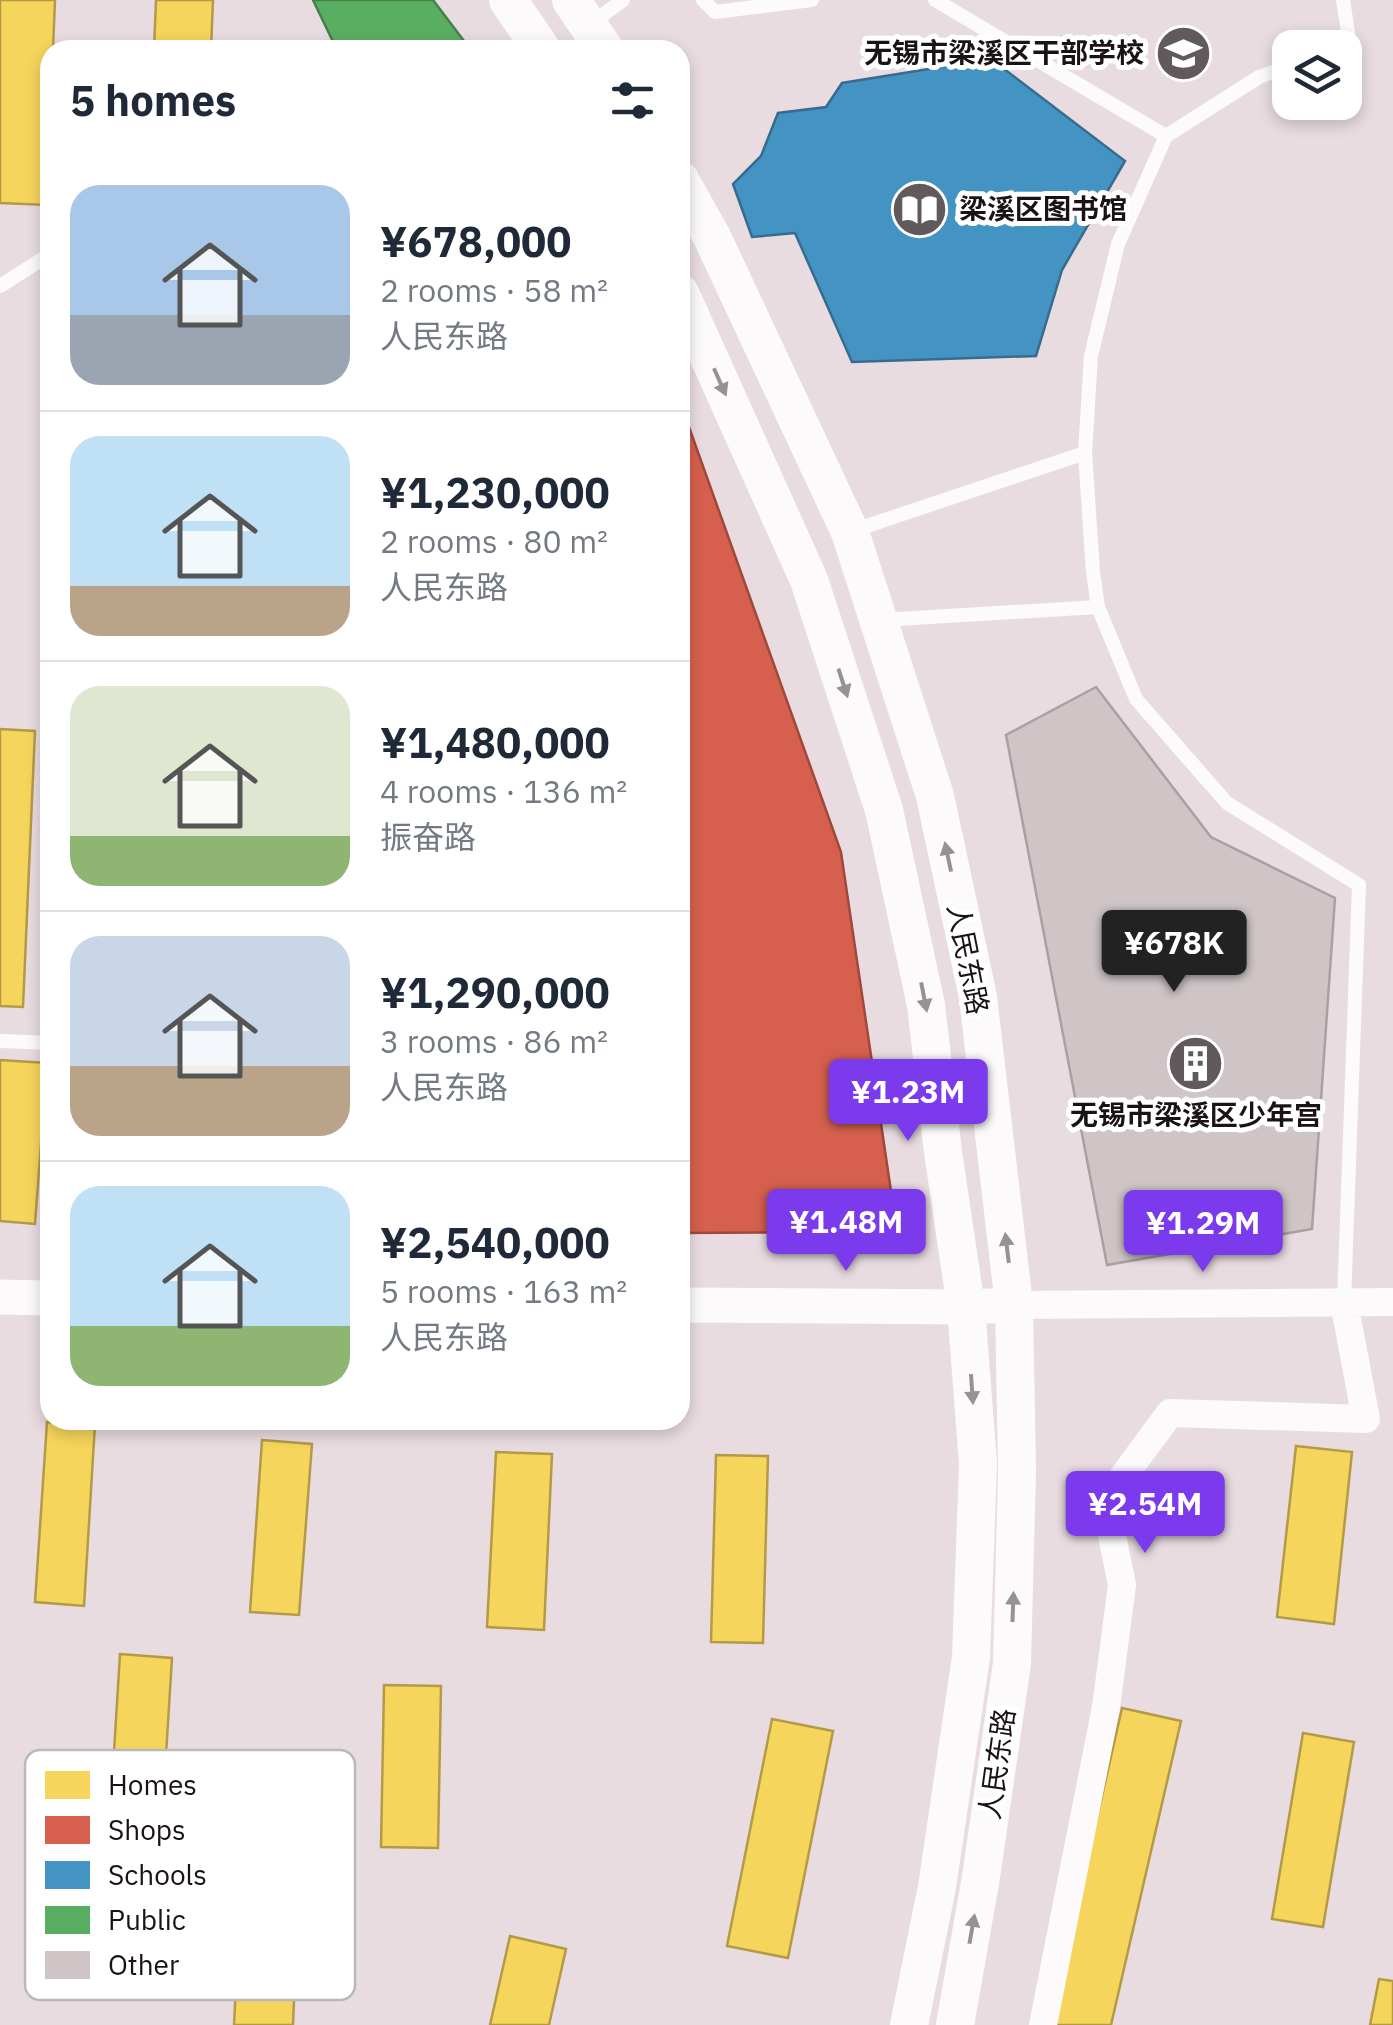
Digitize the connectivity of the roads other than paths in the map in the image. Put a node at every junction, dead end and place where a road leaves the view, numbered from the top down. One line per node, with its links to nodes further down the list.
1 (508, 0): 9 (main road)
2 (622, 0): 7 (lane)
3 (704, 0): 4 (lane)
4 (812, 0)
5 (936, 0): 11 (lane)
6 (1343, 0): 8 (lane)
7 (588, 25)
8 (1348, 30)
9 (535, 40)
10 (1272, 73): 11 (lane)
11 (1166, 136): 16 (lane)
12 (690, 198): 17 (main road, 人民东路)
13 (40, 260): 14 (lane)
14 (0, 286)
15 (690, 315): 28 (main road, 人民东路, one-way to 28)
16 (1084, 453): 17 (lane); 18 (lane)
17 (850, 532): 19 (main road, 人民东路)
18 (1098, 607): 19 (lane); 24 (lane)
19 (880, 620): 27 (main road, 人民东路, one-way to 19)
20 (0, 1041): 21 (lane)
21 (40, 1043)
22 (0, 1297): 23 (street)
23 (40, 1298)
24 (1344, 1302): 25 (street); 27 (street); 31 (street)
25 (1393, 1302)
26 (690, 1305): 28 (street)
27 (1014, 1305): 28 (street); 30 (main road, 人民东路, one-way to 27)
28 (966, 1307): 29 (main road, 人民东路, one-way to 29)
29 (909, 2025)
30 (955, 2025)
31 (1043, 2025)

